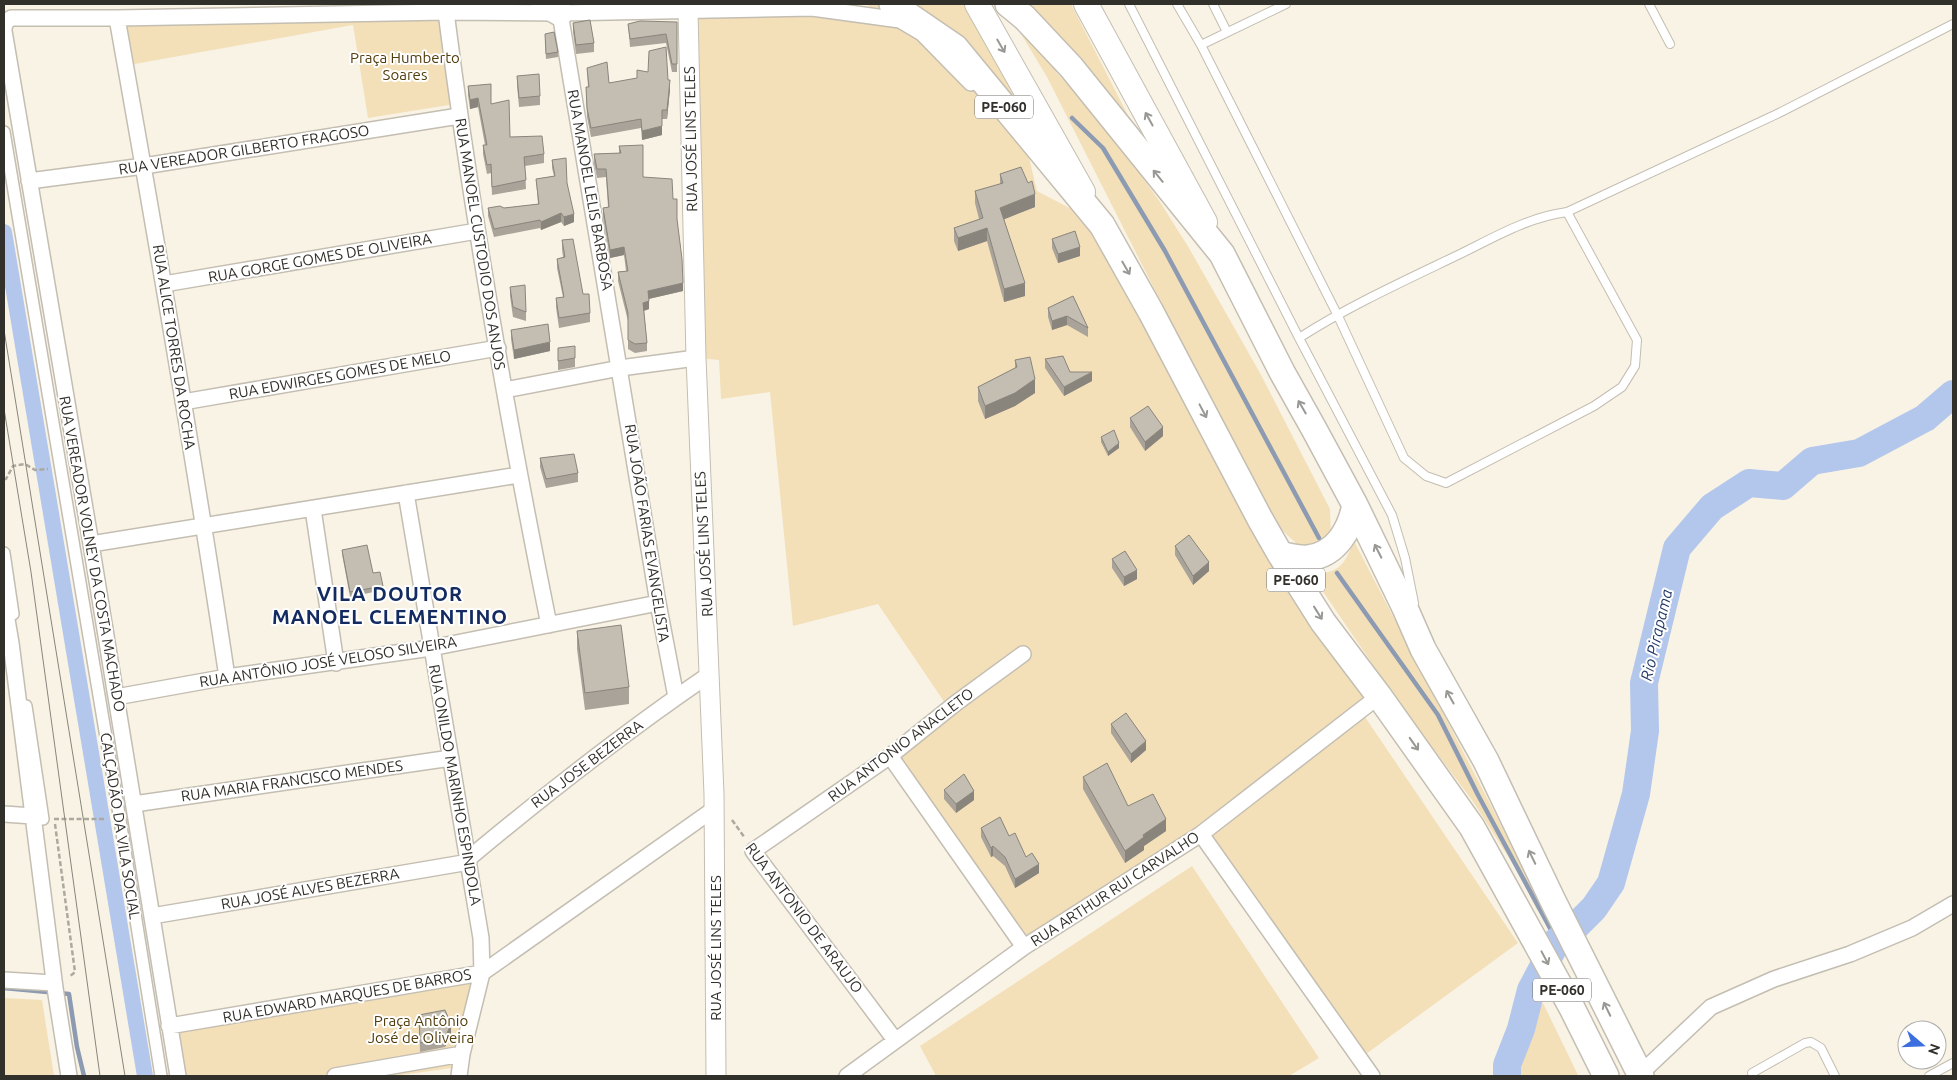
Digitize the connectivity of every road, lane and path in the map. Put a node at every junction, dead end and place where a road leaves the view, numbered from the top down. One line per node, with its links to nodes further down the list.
1 (892, 4): 23 (highway, PE-060)
2 (977, 4): 28 (main road, one-way to 28)
3 (1008, 4): 30 (highway, PE-060, one-way to 3)
4 (1128, 4): 33 (lane)
5 (1177, 4): 20 (lane)
6 (1213, 4): 17 (lane)
7 (1286, 4): 17 (lane)
8 (1649, 4): 19 (lane)
9 (1093, 6): 21 (main road)
10 (663, 7): 11 (street); 12 (street)
11 (687, 7): 23 (street); 35 (street, RUA JOSÉ LINS TELES)
12 (552, 8): 13 (street); 36 (street, RUA MANOEL LELIS BARBOSA)
13 (446, 12): 14 (street); 22 (street, RUA MANOEL CUSTODIO DOS ANJOS)
14 (116, 18): 16 (street); 25 (street, RUA ALICE TORRES DA ROCHA)
15 (1953, 24): 27 (lane)
16 (5, 25): 26 (street, RUA VEREADOR VOLNEY DA COSTA MACHADO)
17 (1227, 32): 20 (lane)
18 (1118, 44): 21 (lane)
19 (1670, 44)
20 (1201, 45): 32 (lane)
21 (1132, 88): 30 (main road, one-way to 21)
22 (459, 116): 25 (street, RUA VEREADOR GILBERTO FRAGOSO); 29 (street, RUA MANOEL CUSTODIO DOS ANJOS)
23 (1022, 128): 28 (highway, PE-060)
24 (4, 132): 88 (street, CALÇADÃO DA VILA SOCIAL)
25 (144, 166): 26 (street, RUA VEREADOR GILBERTO FRAGOSO); 31 (street, RUA ALICE TORRES DA ROCHA)
26 (29, 181): 46 (street, RUA VEREADOR VOLNEY DA COSTA MACHADO)
27 (1567, 212): 32 (lane); 32 (lane)
28 (1102, 225): 48 (highway, PE-060, one-way to 48)
29 (477, 231): 31 (street, RUA GORGE GOMES DE OLIVEIRA); 34 (street, RUA MANOEL CUSTODIO DOS ANJOS)
30 (1222, 254): 43 (highway, PE-060, one-way to 30)
31 (164, 284): 38 (street, RUA ALICE TORRES DA ROCHA)
32 (1338, 316): 33 (lane)
33 (1299, 338): 54 (lane)
34 (498, 348): 37 (street, RUA MANOEL CUSTODIO DOS ANJOS); 38 (street, RUA EDWIRGES GOMES DE MELO)
35 (696, 358): 36 (street); 57 (street, RUA JOSÉ LINS TELES)
36 (620, 368): 37 (street); 50 (street, RUA JOÃO FARIAS EVANGELISTA)
37 (505, 390): 40 (street, RUA MANOEL CUSTODIO DOS ANJOS)
38 (183, 402): 45 (street, RUA ALICE TORRES DA ROCHA)
39 (48, 469): 41 (path)
40 (519, 475): 42 (street); 51 (street, RUA MANOEL CUSTODIO DOS ANJOS)
41 (4, 479)
42 (406, 493): 44 (street); 53 (street, RUA ONILDO MARINHO ESPINDOLA)
43 (1354, 505): 48 (highway); 54 (highway, PE-060, one-way to 43)
44 (312, 509): 45 (street); 56 (street)
45 (204, 526): 46 (street); 58 (street, RUA ALICE TORRES DA ROCHA)
46 (91, 544): 60 (street, RUA VEREADOR VOLNEY DA COSTA MACHADO)
47 (4, 553): 67 (street)
48 (1280, 554): 59 (highway, PE-060, one-way to 59)
49 (4, 602): 52 (street)
50 (658, 603): 51 (street, RUA ANTÔNIO JOSÉ VELOSO SILVEIRA); 61 (street, RUA JOÃO FARIAS EVANGELISTA)
51 (549, 624): 53 (street, RUA ANTÔNIO JOSÉ VELOSO SILVEIRA)
52 (7, 643): 67 (street)
53 (431, 648): 56 (street, RUA ANTÔNIO JOSÉ VELOSO SILVEIRA); 63 (street, RUA ONILDO MARINHO ESPINDOLA)
54 (1422, 649): 83 (highway, PE-060, one-way to 54)
55 (1023, 654): 62 (street, RUA ANTONIO ANACLETO)
56 (336, 662): 58 (street, RUA ANTÔNIO JOSÉ VELOSO SILVEIRA)
57 (710, 674): 61 (street, RUA JOSE BEZERRA); 65 (street, RUA JOSÉ LINS TELES)
58 (228, 677): 60 (street, RUA ANTÔNIO JOSÉ VELOSO SILVEIRA)
59 (1379, 696): 70 (street, RUA ARTHUR RUI CARVALHO); 84 (highway, PE-060, one-way to 84)
60 (116, 697): 64 (street, RUA VEREADOR VOLNEY DA COSTA MACHADO)
61 (676, 697): 72 (street, RUA JOSE BEZERRA)
62 (890, 756): 71 (street, RUA ANTONIO ANACLETO); 75 (street)
63 (451, 758): 64 (street, RUA MARIA FRANCISCO MENDES); 72 (street, RUA ONILDO MARINHO ESPINDOLA)
64 (134, 804): 74 (street, RUA VEREADOR VOLNEY DA COSTA MACHADO)
65 (714, 809): 76 (street, RUA EDWARD MARQUES DE BARROS); 92 (street, RUA JOSÉ LINS TELES)
66 (4, 814): 67 (street)
67 (33, 816): 78 (street)
68 (107, 819): 78 (path)
69 (731, 819): 71 (path, RUA ANTONIO DE ARAUJO)
70 (1201, 834): 75 (street, RUA ARTHUR RUI CARVALHO); 85 (street)
71 (753, 851): 80 (street, RUA ANTONIO DE ARAUJO)
72 (468, 861): 74 (street, RUA JOSÉ ALVES BEZERRA); 76 (street, RUA ONILDO MARINHO ESPINDOLA)
73 (1953, 904): 83 (street)
74 (152, 916): 79 (street, RUA VEREADOR VOLNEY DA COSTA MACHADO)
75 (1024, 947): 80 (street, RUA ARTHUR RUI CARVALHO)
76 (482, 973): 79 (street, RUA EDWARD MARQUES DE BARROS); 81 (street, RUA ONILDO MARINHO ESPINDOLA)
77 (4, 980): 78 (street)
78 (55, 990): 87 (street)
79 (169, 1026): 89 (street, RUA VEREADOR VOLNEY DA COSTA MACHADO)
80 (895, 1040): 93 (street, RUA ARTHUR RUI CARVALHO)
81 (462, 1054): 90 (street); 91 (street, RUA ONILDO MARINHO ESPINDOLA)
82 (1953, 1063): 95 (lane)
83 (1637, 1068)
84 (1604, 1072)
85 (1363, 1073)
86 (1751, 1075): 94 (lane)
87 (69, 1076)
88 (160, 1076)
89 (178, 1076)
90 (335, 1076)
91 (459, 1076)
92 (716, 1076)
93 (847, 1076)
94 (1836, 1076)
95 (1929, 1076)

